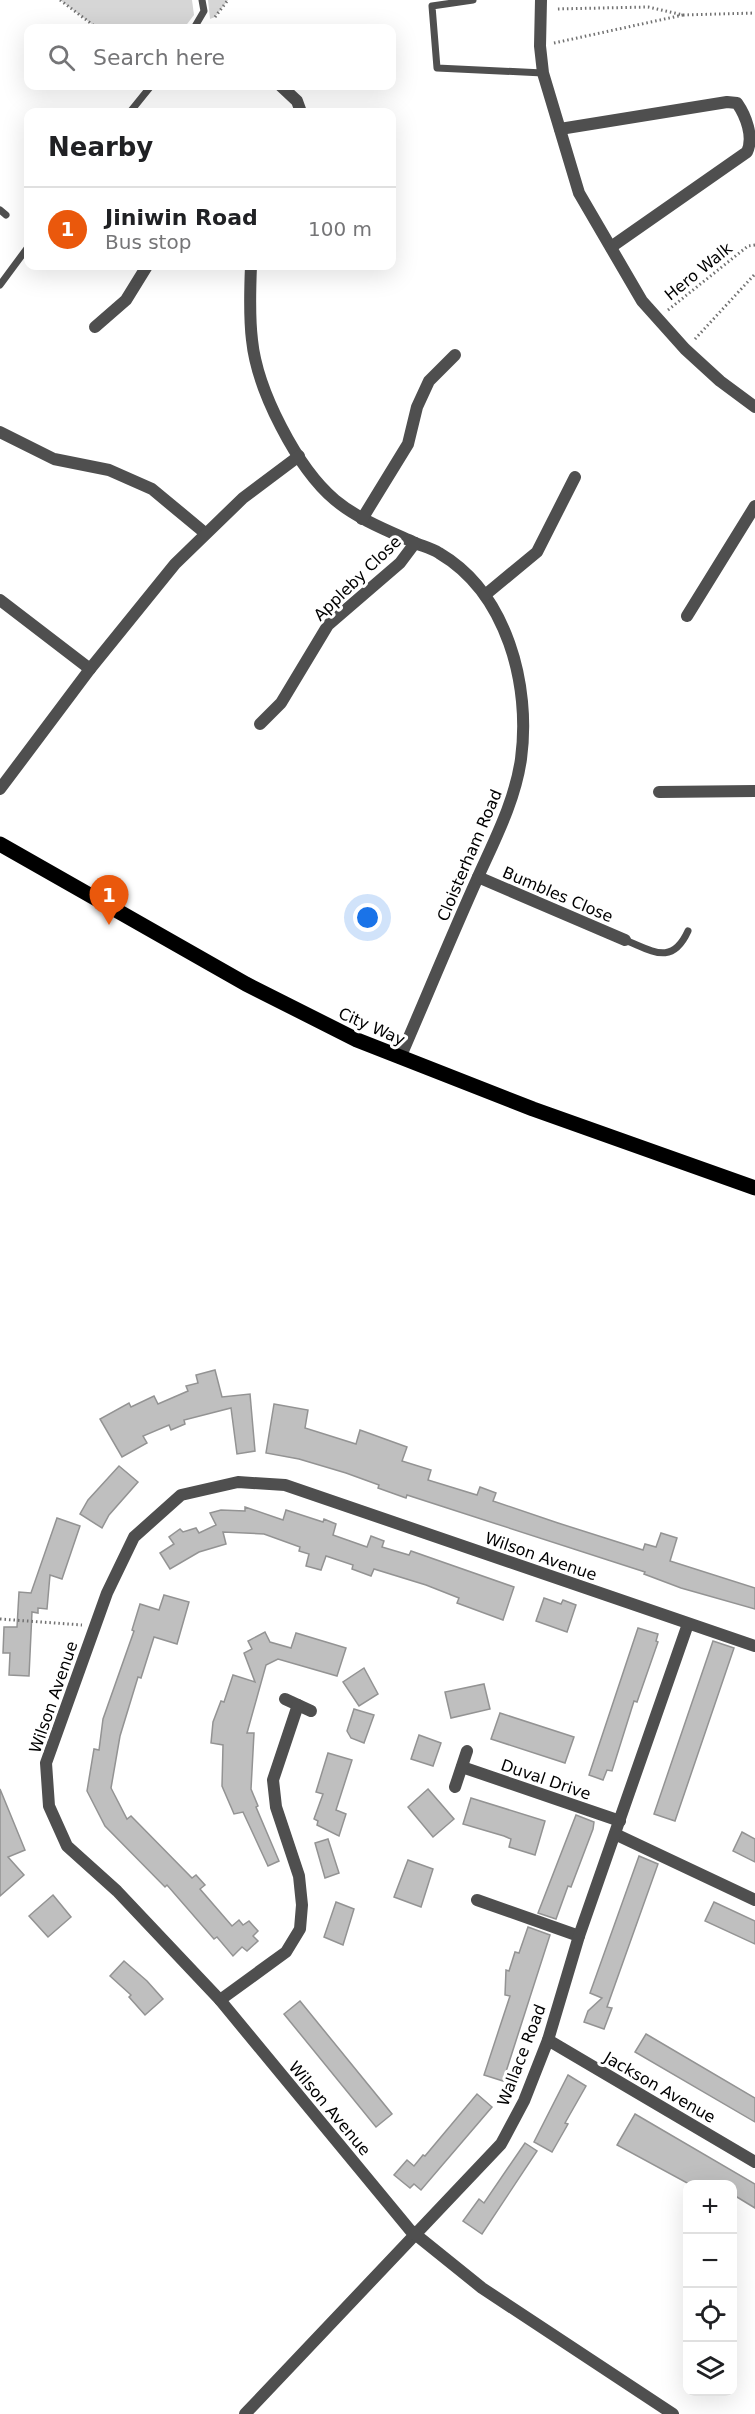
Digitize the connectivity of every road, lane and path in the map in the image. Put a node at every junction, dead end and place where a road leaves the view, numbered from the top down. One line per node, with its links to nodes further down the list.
1 (60, 0): 9 (path)
2 (202, 0): 10 (lane)
3 (228, 0): 8 (path)
4 (472, 0): 12 (lane)
5 (541, 4): 7 (path); 11 (street)
6 (755, 13): 7 (path)
7 (683, 15): 11 (path)
8 (215, 17)
9 (92, 24)
10 (196, 24)
11 (540, 46): 12 (street)
12 (543, 73): 17 (street)
13 (148, 90): 15 (lane)
14 (285, 90): 16 (street)
15 (133, 108)
16 (300, 108)
17 (560, 129): 19 (street); 19 (street)
18 (755, 245): 25 (path, Hero Walk)
19 (612, 247): 25 (street)
20 (24, 252): 24 (lane)
21 (145, 270): 26 (street)
22 (251, 270): 31 (street, Cloisterham Road)
23 (755, 274): 27 (path)
24 (0, 285)
25 (658, 318): 27 (street)
26 (95, 327)
27 (685, 349): 29 (street)
28 (455, 355): 34 (street)
29 (755, 407)
30 (0, 432): 35 (street)
31 (299, 456): 34 (street, Cloisterham Road); 35 (street)
32 (575, 477): 37 (street)
33 (755, 506): 39 (street)
34 (362, 519): 36 (street, Cloisterham Road)
35 (205, 533): 40 (street)
36 (415, 543): 37 (street, Cloisterham Road); 41 (street, Appleby Close)
37 (485, 595): 46 (street, Cloisterham Road)
38 (0, 600): 40 (street)
39 (687, 616)
40 (90, 669): 42 (street)
41 (260, 724)
42 (0, 789)
43 (755, 791): 44 (street)
44 (659, 792)
45 (0, 844): 49 (main road, City Way)
46 (478, 877): 48 (street, Bumbles Close); 49 (street, Cloisterham Road)
47 (688, 931): 48 (lane)
48 (625, 940)
49 (400, 1058): 50 (main road, City Way)
50 (755, 1188)
51 (0, 1619): 53 (path)
52 (688, 1624): 53 (street, Wilson Avenue); 54 (street, Wilson Avenue); 61 (street, Wallace Road)
53 (95, 1626): 66 (street, Wilson Avenue)
54 (755, 1646)
55 (285, 1699): 56 (street)
56 (298, 1705): 57 (street); 66 (street)
57 (311, 1711)
58 (467, 1751): 59 (street)
59 (462, 1767): 60 (street); 61 (street, Duval Drive)
60 (455, 1787)
61 (620, 1821): 62 (street, Wallace Road)
62 (615, 1834): 64 (street); 65 (street, Wallace Road)
63 (477, 1900): 65 (street)
64 (755, 1900)
65 (579, 1936): 67 (street, Wallace Road)
66 (219, 2000): 69 (street, Wilson Avenue)
67 (548, 2040): 68 (street, Jackson Avenue); 69 (street, Wallace Road)
68 (755, 2162)
69 (415, 2235): 70 (street, Wallace Road); 71 (street, Wilson Avenue)
70 (245, 2414)
71 (673, 2414)

